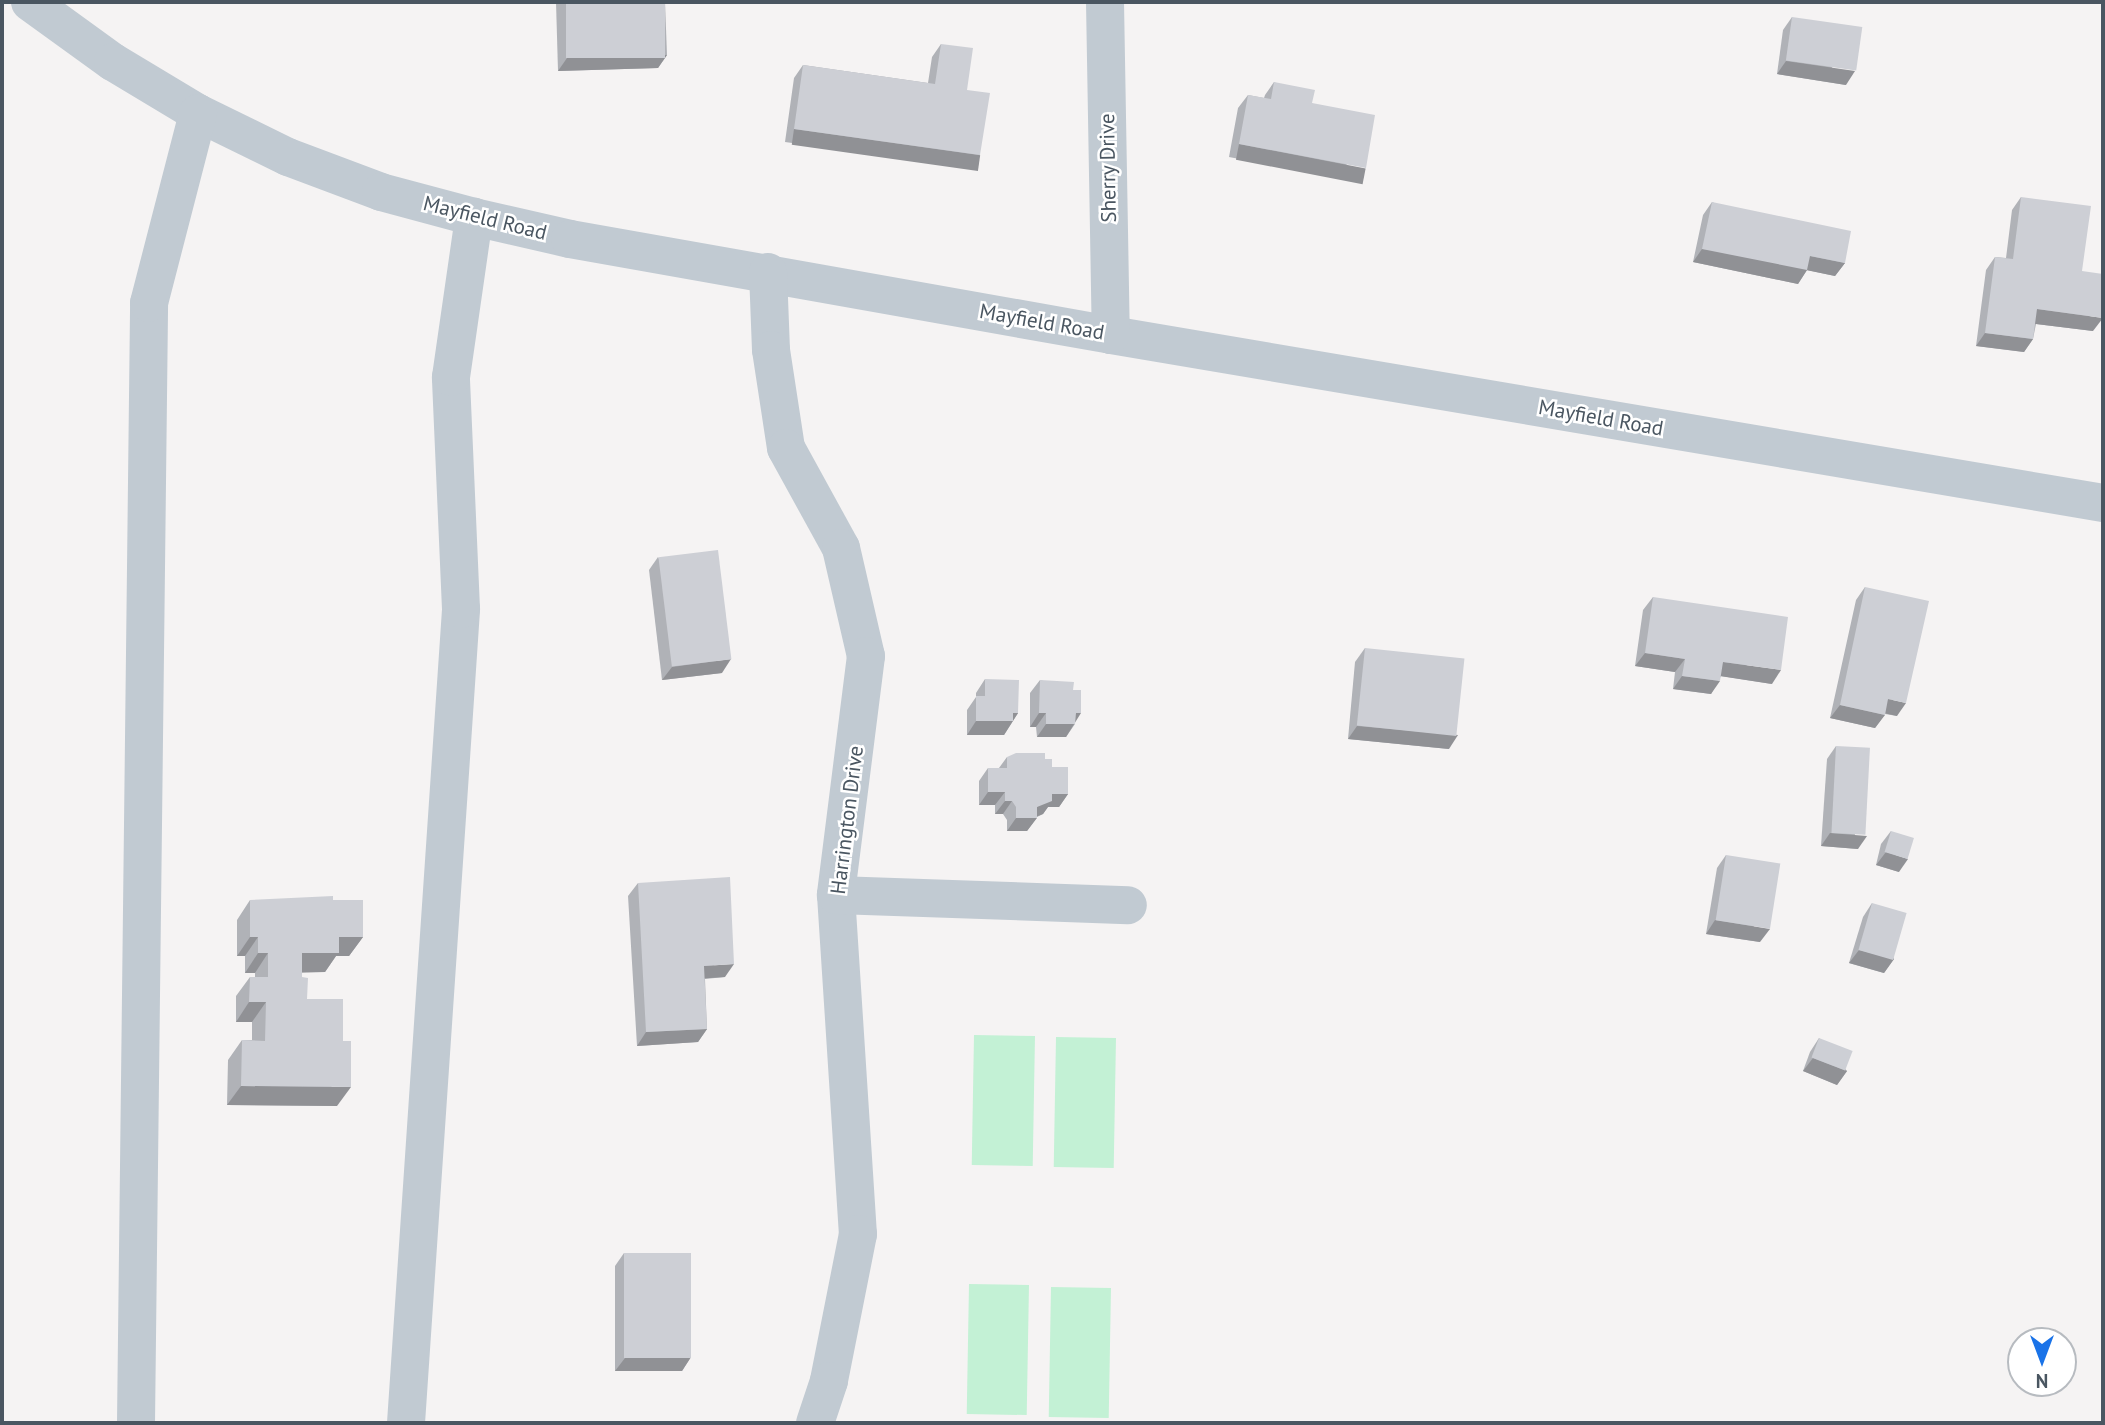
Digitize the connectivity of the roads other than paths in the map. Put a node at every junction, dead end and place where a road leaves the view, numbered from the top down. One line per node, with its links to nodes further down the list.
1 (30, 2): 3 (street, Mayfield Road)
2 (1105, 2): 6 (street, Sherry Drive)
3 (198, 113): 4 (street, Mayfield Road); 10 (street)
4 (474, 217): 5 (street, Mayfield Road); 11 (street)
5 (768, 272): 6 (street, Mayfield Road); 8 (street, Harrington Drive)
6 (1111, 335): 7 (street, Mayfield Road)
7 (2103, 503)
8 (836, 895): 9 (street); 12 (street, Harrington Drive)
9 (1128, 905)
10 (136, 1423)
11 (406, 1423)
12 (815, 1423)

